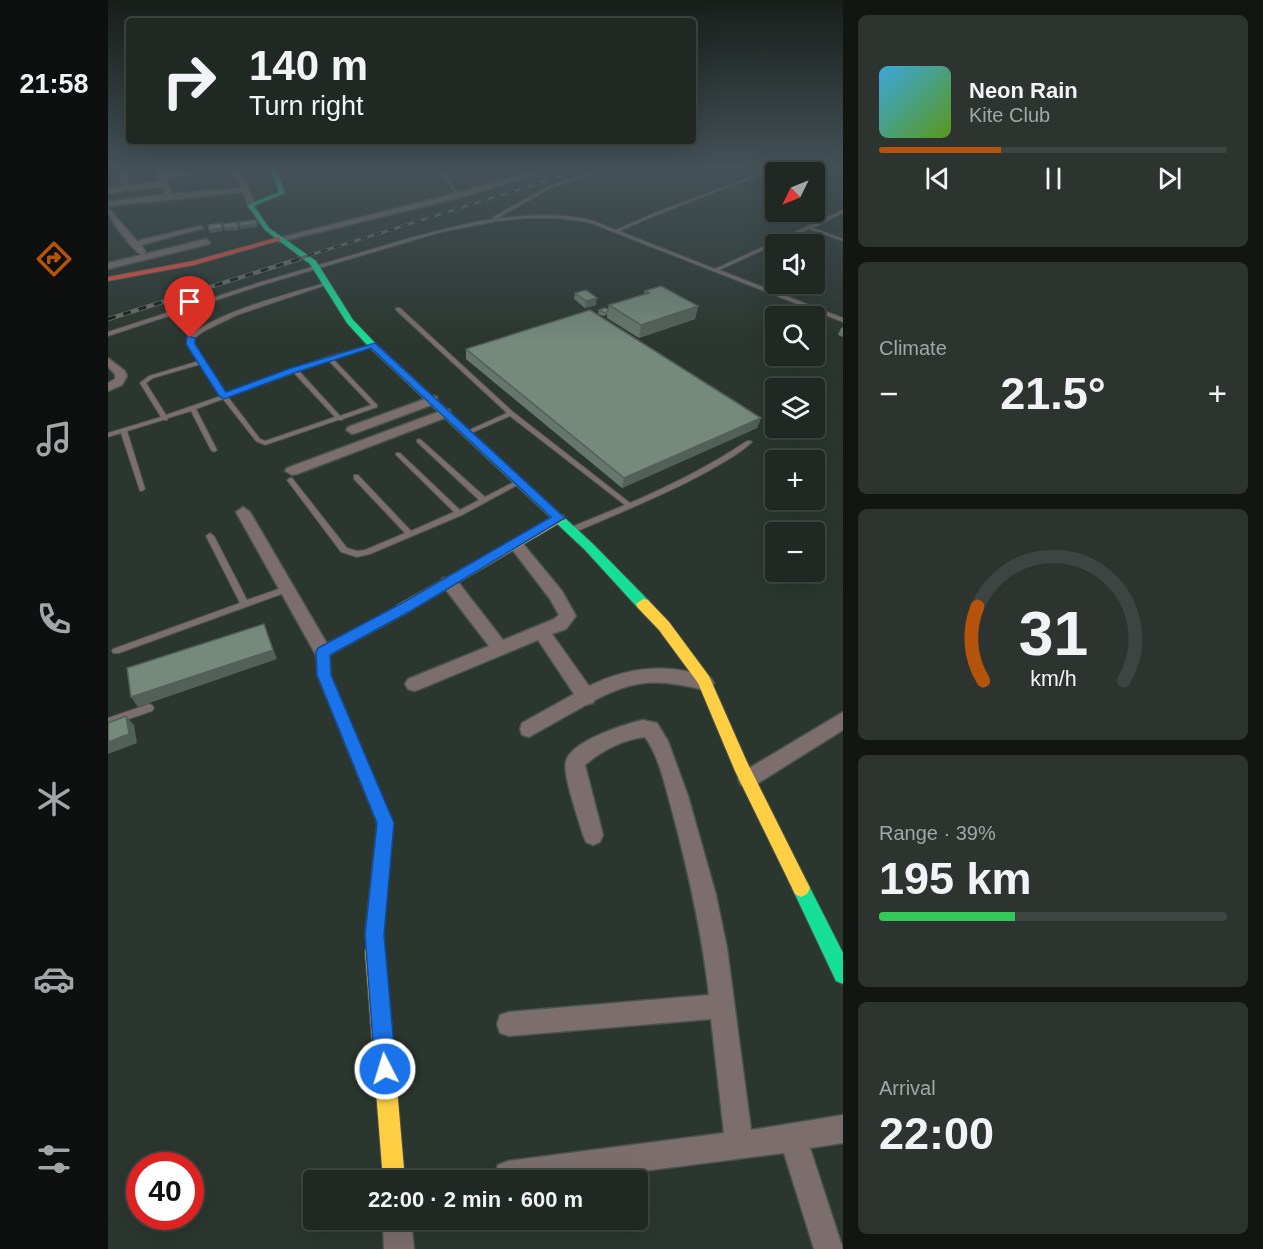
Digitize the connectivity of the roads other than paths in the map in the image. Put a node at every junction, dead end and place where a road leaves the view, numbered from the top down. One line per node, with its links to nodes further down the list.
1 (122, 227): 13 (street)
2 (266, 227): 10 (street)
3 (327, 227): 10 (street)
4 (454, 227): 16 (lane)
5 (607, 227): 9 (lane)
6 (625, 227): 9 (lane)
7 (200, 228): 13 (street)
8 (809, 228): 11 (lane); 17 (lane)
9 (617, 231): 17 (lane)
10 (279, 240): 16 (street); 18 (street)
11 (843, 240)
12 (206, 242): 14 (street)
13 (135, 244): 14 (street)
14 (146, 257): 15 (street)
15 (108, 266)
16 (317, 267): 19 (street); 22 (lane)
17 (717, 269): 21 (lane)
18 (108, 279)
19 (327, 284): 23 (street); 26 (lane)
20 (398, 309): 33 (lane)
21 (843, 320)
22 (108, 334)
23 (372, 345): 24 (lane); 30 (street)
24 (328, 358): 27 (lane); 35 (lane)
25 (108, 361): 28 (street)
26 (202, 362): 29 (lane); 34 (lane)
27 (294, 370): 29 (lane); 35 (lane)
28 (108, 388)
29 (224, 396): 31 (lane); 35 (lane)
30 (433, 400): 32 (street); 36 (street)
31 (193, 409): 34 (lane); 42 (lane)
32 (446, 413): 38 (street); 44 (street)
33 (511, 413): 38 (lane); 49 (lane)
34 (165, 419): 37 (lane)
35 (340, 419)
36 (352, 430)
37 (124, 431): 39 (lane); 47 (lane)
38 (468, 433): 46 (street)
39 (108, 435)
40 (419, 441): 48 (lane)
41 (749, 442): 49 (lane)
42 (214, 450)
43 (398, 454): 51 (lane)
44 (291, 475): 54 (lane)
45 (356, 477): 54 (lane)
46 (520, 482): 48 (lane); 52 (street)
47 (142, 489)
48 (484, 500): 51 (lane)
49 (630, 506): 53 (lane)
50 (243, 512): 58 (street)
51 (459, 513): 54 (lane)
52 (559, 518): 53 (street); 56 (street)
53 (572, 530): 64 (street)
54 (410, 534)
55 (210, 536): 59 (lane)
56 (515, 544): 57 (street); 60 (street)
57 (449, 582): 61 (street); 63 (street)
58 (287, 589): 59 (lane); 63 (street)
59 (245, 604): 62 (lane)
60 (541, 632): 61 (street); 66 (street)
61 (500, 648): 65 (street)
62 (116, 651)
63 (323, 652): 79 (street)
64 (705, 683): 66 (street); 71 (street)
65 (414, 684)
66 (587, 698): 70 (street)
67 (149, 708): 69 (lane)
68 (843, 720): 71 (street)
69 (108, 723)
70 (529, 729)
71 (748, 779): 73 (street)
72 (593, 835): 74 (street)
73 (843, 974)
74 (722, 1006): 75 (street); 78 (street)
75 (508, 1024)
76 (843, 1129): 77 (street)
77 (793, 1138): 78 (street); 83 (street)
78 (739, 1145): 80 (street)
79 (393, 1170)
80 (546, 1170)
81 (398, 1230): 82 (street)
82 (399, 1249)
83 (829, 1249)

